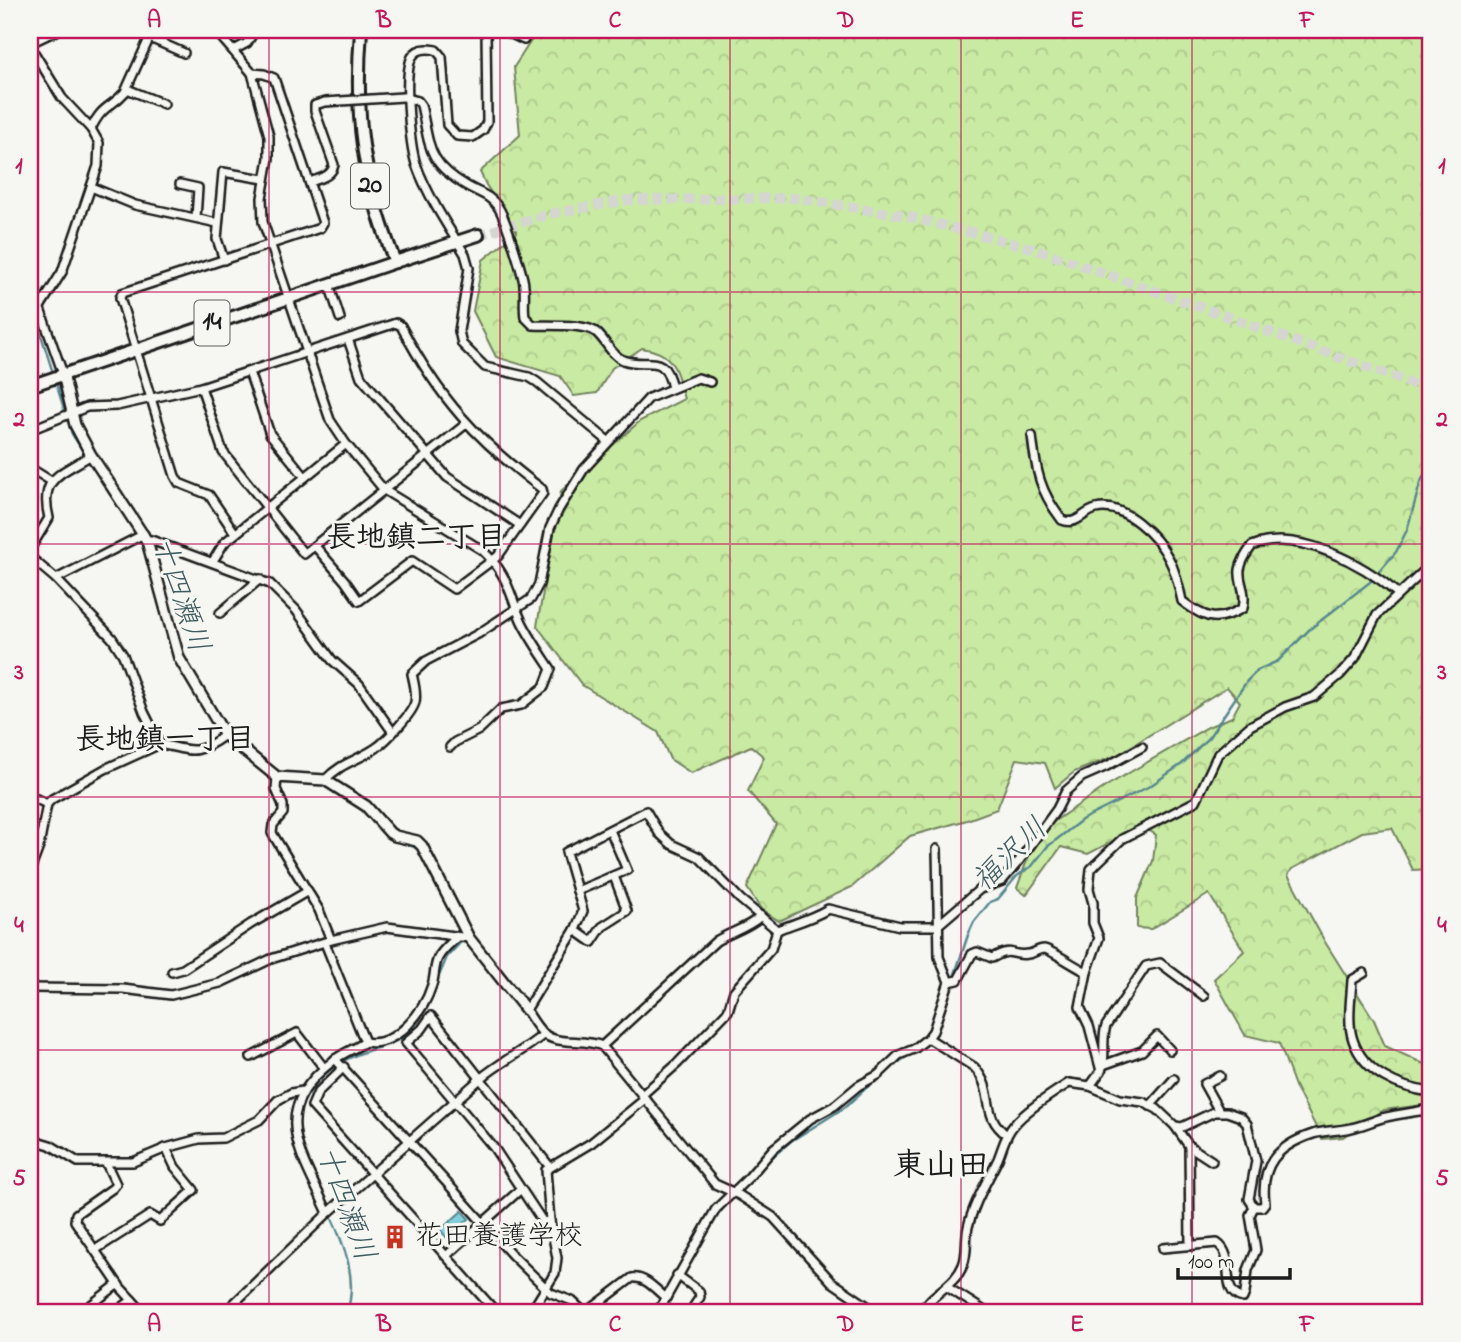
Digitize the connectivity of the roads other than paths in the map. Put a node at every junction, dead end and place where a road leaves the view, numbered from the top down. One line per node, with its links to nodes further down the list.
1 (58, 30): 9 (street)
2 (215, 30): 10 (street)
3 (255, 30): 10 (street)
4 (361, 30): 27 (main road, 20)
5 (486, 30): 14 (street)
6 (503, 30): 8 (street)
7 (152, 34): 11 (street); 13 (street)
8 (524, 40)
9 (30, 45): 16 (street)
10 (234, 50): 12 (street)
11 (184, 53)
12 (252, 73): 17 (street); 18 (street)
13 (127, 89): 15 (street); 16 (street)
14 (405, 97): 18 (street, bridge); 24 (street); 41 (street)
15 (164, 104)
16 (91, 129): 20 (street)
17 (264, 179): 22 (street); 25 (street)
18 (310, 182): 25 (street)
19 (180, 184): 21 (street)
20 (91, 187): 21 (street); 30 (street)
21 (196, 218): 22 (street)
22 (217, 223): 26 (street)
23 (478, 235): 24 (main road)
24 (457, 242): 27 (main road); 47 (street)
25 (270, 244): 26 (street); 29 (street)
26 (224, 260): 34 (street)
27 (397, 261): 28 (main road, 14)
28 (329, 284): 29 (main road, 14); 31 (street)
29 (288, 298): 34 (main road, 14); 35 (street)
30 (40, 309): 32 (street); 37 (street)
31 (340, 318)
32 (30, 323)
33 (348, 338): 35 (street); 44 (street); 50 (street)
34 (137, 348): 37 (main road, 14); 42 (street)
35 (306, 352): 36 (street); 48 (street)
36 (250, 372): 40 (street); 52 (street)
37 (63, 374): 39 (main road, 14); 43 (street)
38 (710, 382): 41 (street)
39 (30, 386)
40 (201, 387): 42 (street); 55 (street)
41 (673, 388): 47 (street)
42 (152, 397): 43 (street); 57 (street)
43 (71, 413): 45 (street); 49 (street)
44 (466, 424): 50 (street); 56 (street)
45 (30, 430)
46 (1032, 436): 67 (street)
47 (608, 441): 68 (street)
48 (346, 444): 52 (street); 54 (street)
49 (91, 455): 53 (street); 58 (street)
50 (428, 456): 54 (street); 56 (street)
51 (30, 468): 53 (street)
52 (305, 477): 55 (street)
53 (51, 481): 60 (street)
54 (384, 490): 59 (street); 64 (street)
55 (267, 508): 57 (street); 59 (street)
56 (520, 525): 64 (street)
57 (235, 533): 63 (street)
58 (145, 538): 63 (street); 65 (street); 71 (street)
59 (315, 546): 64 (street)
60 (30, 549)
61 (1431, 549): 67 (street)
62 (30, 557): 65 (street)
63 (213, 561): 66 (street)
64 (494, 561): 68 (street)
65 (56, 579): 72 (street)
66 (260, 579): 69 (street); 70 (street)
67 (1395, 592): 93 (street)
68 (518, 607): 70 (street); 73 (street)
69 (220, 613)
70 (393, 731): 76 (street)
71 (225, 736): 72 (street); 75 (street)
72 (160, 744): 78 (street)
73 (450, 747)
74 (1142, 747): 86 (street)
75 (277, 777): 76 (street); 83 (street)
76 (325, 780): 90 (street)
77 (30, 796): 78 (street)
78 (47, 804): 81 (street)
79 (610, 830): 82 (street); 84 (street); 85 (street)
80 (937, 849): 86 (street)
81 (30, 871)
82 (614, 876): 84 (street); 87 (street)
83 (308, 891): 91 (street); 92 (street)
84 (577, 891): 87 (street)
85 (761, 916): 88 (street); 103 (street)
86 (937, 926): 88 (street); 95 (street)
87 (575, 930): 98 (street)
88 (777, 930): 116 (street)
89 (457, 937): 90 (street); 91 (street); 100 (street)
90 (470, 938): 98 (street)
91 (328, 942): 96 (street); 102 (street)
92 (172, 972)
93 (1087, 972): 95 (street); 109 (street)
94 (1364, 973): 115 (street)
95 (949, 982): 101 (street)
96 (30, 988)
97 (1204, 996): 109 (street)
98 (526, 1010): 99 (street)
99 (544, 1034): 103 (street); 111 (street)
100 (400, 1038): 102 (street); 111 (street); 117 (street)
101 (928, 1038): 122 (street); 132 (street)
102 (365, 1042): 106 (street)
103 (602, 1046): 116 (street)
104 (1170, 1051): 109 (street)
105 (251, 1057): 107 (street)
106 (335, 1059): 107 (street); 108 (street)
107 (324, 1068): 114 (street)
108 (344, 1068): 124 (street); 130 (street)
109 (1102, 1068): 113 (street)
110 (1220, 1076): 120 (street)
111 (480, 1079): 117 (street); 129 (street)
112 (1174, 1079): 118 (street)
113 (1090, 1086): 118 (street); 122 (street)
114 (303, 1091): 126 (street); 134 (street)
115 (1431, 1092)
116 (643, 1097): 129 (street); 132 (street)
117 (453, 1102): 124 (street); 131 (street)
118 (1150, 1106): 121 (street)
119 (1431, 1109): 133 (street)
120 (1219, 1111): 121 (street); 133 (street)
121 (1175, 1126): 125 (street)
122 (1007, 1135): 144 (street)
123 (30, 1139): 128 (street)
124 (410, 1140): 130 (street); 136 (street)
125 (1189, 1146): 127 (street); 137 (street)
126 (166, 1148): 128 (street); 139 (street)
127 (1212, 1161)
128 (106, 1163): 139 (street)
129 (550, 1167): 135 (street)
130 (372, 1173): 134 (street); 140 (street)
131 (521, 1189): 135 (street); 136 (street)
132 (732, 1192): 141 (street); 156 (street)
133 (1254, 1207): 137 (street)
134 (328, 1213): 150 (street)
135 (550, 1221): 143 (street)
136 (484, 1223): 140 (street); 143 (street)
137 (1190, 1247): 138 (street)
138 (1163, 1248)
139 (94, 1250): 142 (street)
140 (446, 1256): 151 (street)
141 (677, 1275): 145 (street); 155 (street)
142 (118, 1284): 146 (street); 147 (street)
143 (547, 1287): 152 (street); 153 (street)
144 (947, 1287): 157 (street); 158 (street)
145 (666, 1298): 153 (street); 154 (street)
146 (132, 1300): 148 (street); 149 (street)
147 (82, 1312)
148 (116, 1312)
149 (143, 1312)
150 (225, 1312)
151 (496, 1312)
152 (531, 1312)
153 (586, 1312)
154 (658, 1312)
155 (690, 1312)
156 (876, 1312)
157 (921, 1312)
158 (986, 1312)

